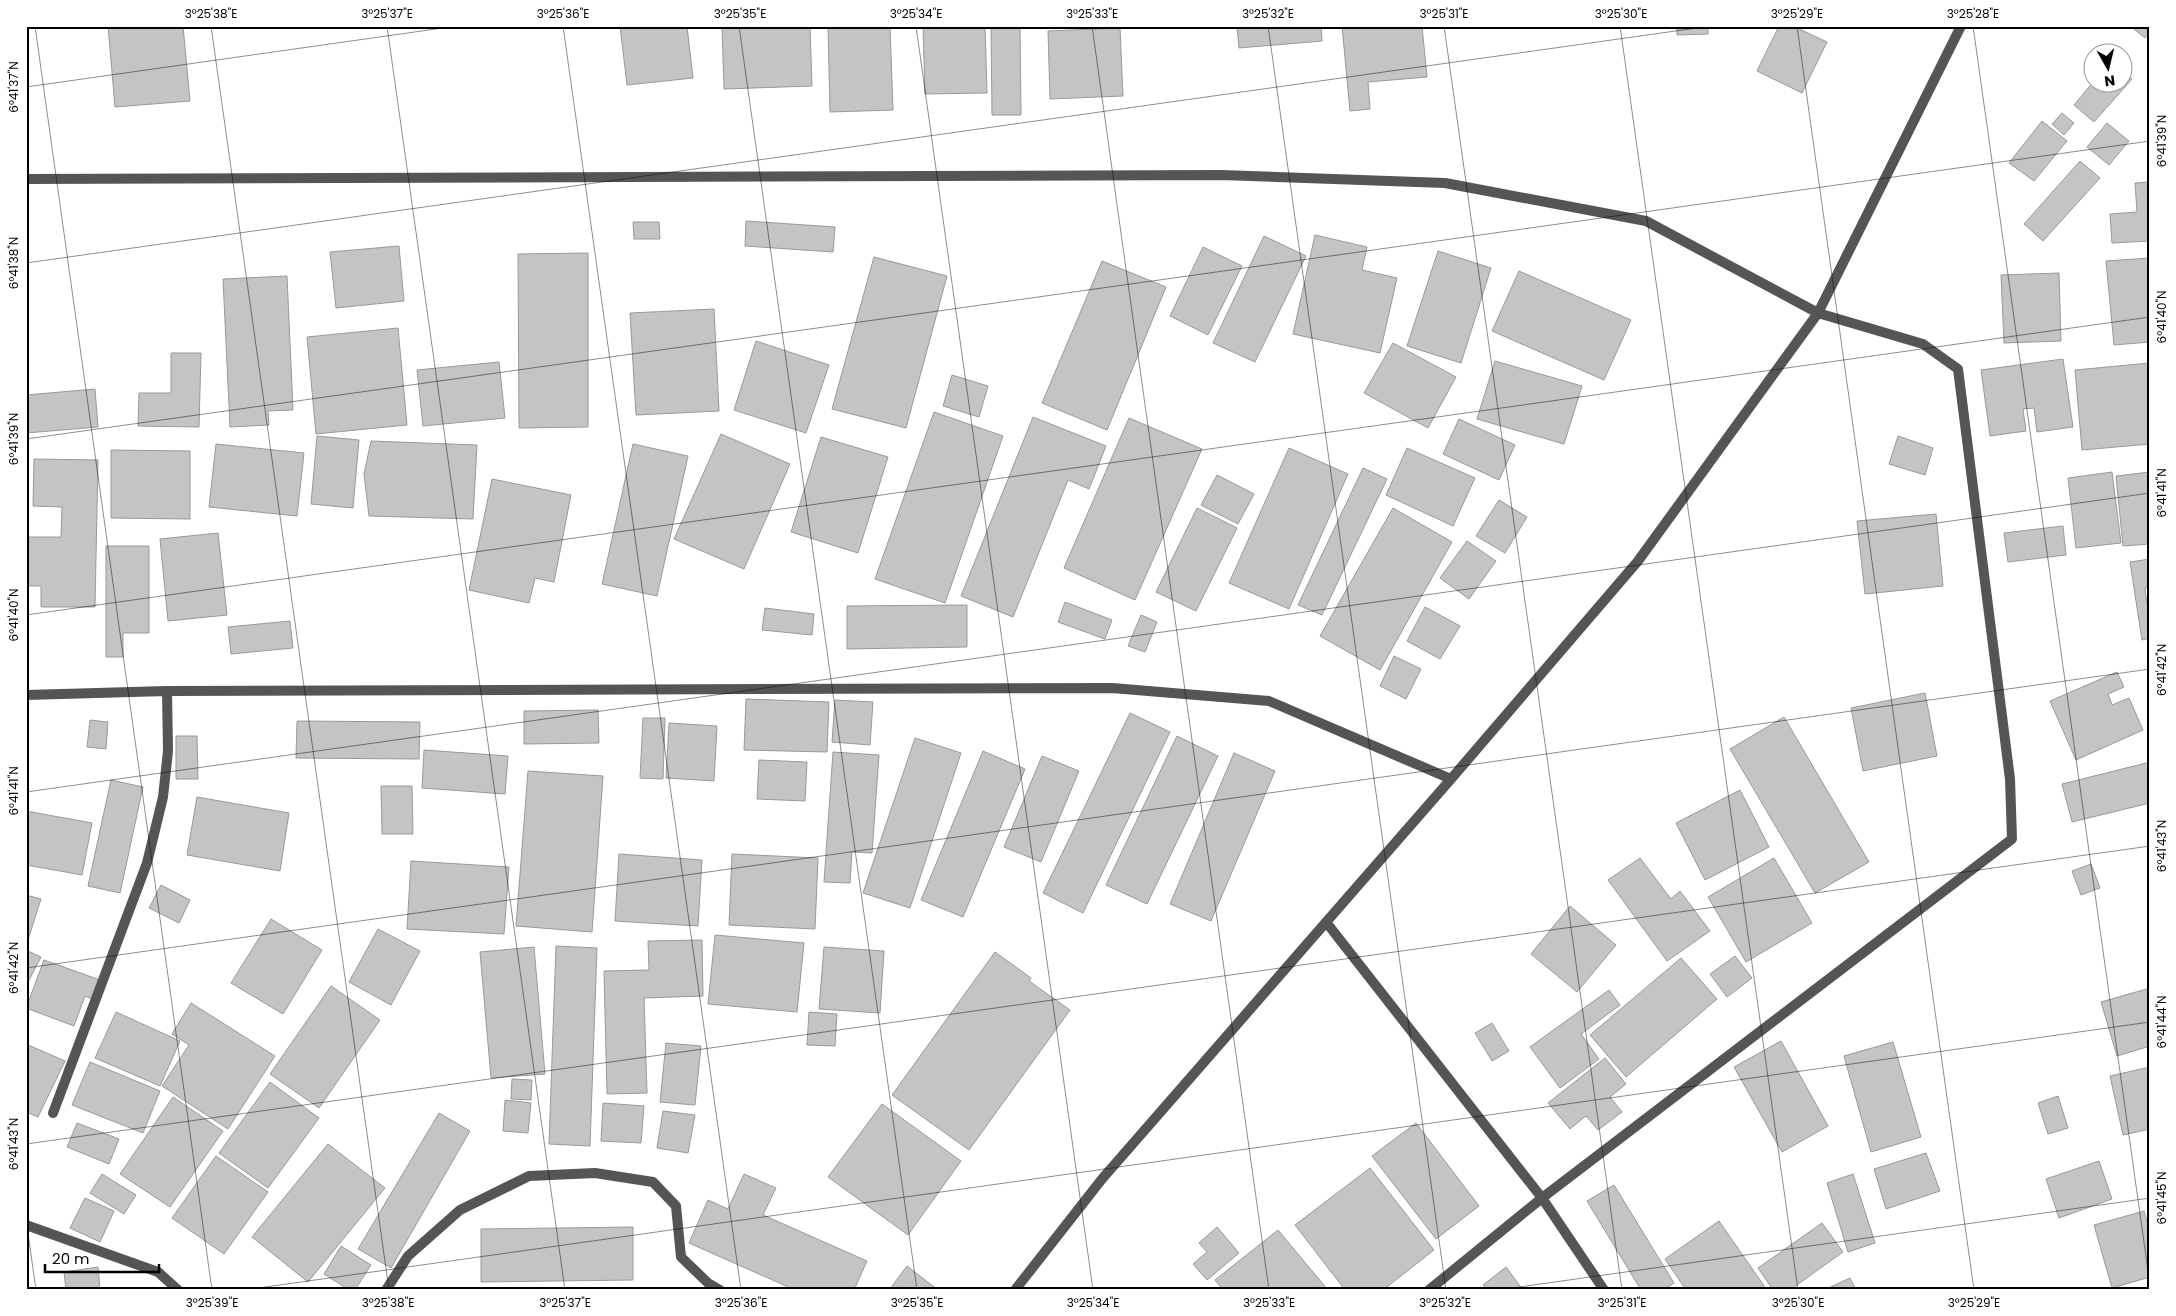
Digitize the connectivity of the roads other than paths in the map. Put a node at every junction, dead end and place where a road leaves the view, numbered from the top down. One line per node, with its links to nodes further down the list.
1 (1960, 26): 3 (street)
2 (26, 179): 3 (street)
3 (1818, 313): 6 (street); 9 (street)
4 (167, 691): 5 (street); 6 (street); 8 (street)
5 (26, 694)
6 (1451, 779): 7 (street)
7 (1326, 922): 9 (street); 14 (street)
8 (53, 1113)
9 (1542, 1198): 15 (street); 16 (street)
10 (26, 1225): 11 (street)
11 (178, 1290)
12 (386, 1290): 13 (street)
13 (720, 1290)
14 (1014, 1290)
15 (1429, 1290)
16 (1604, 1290)

